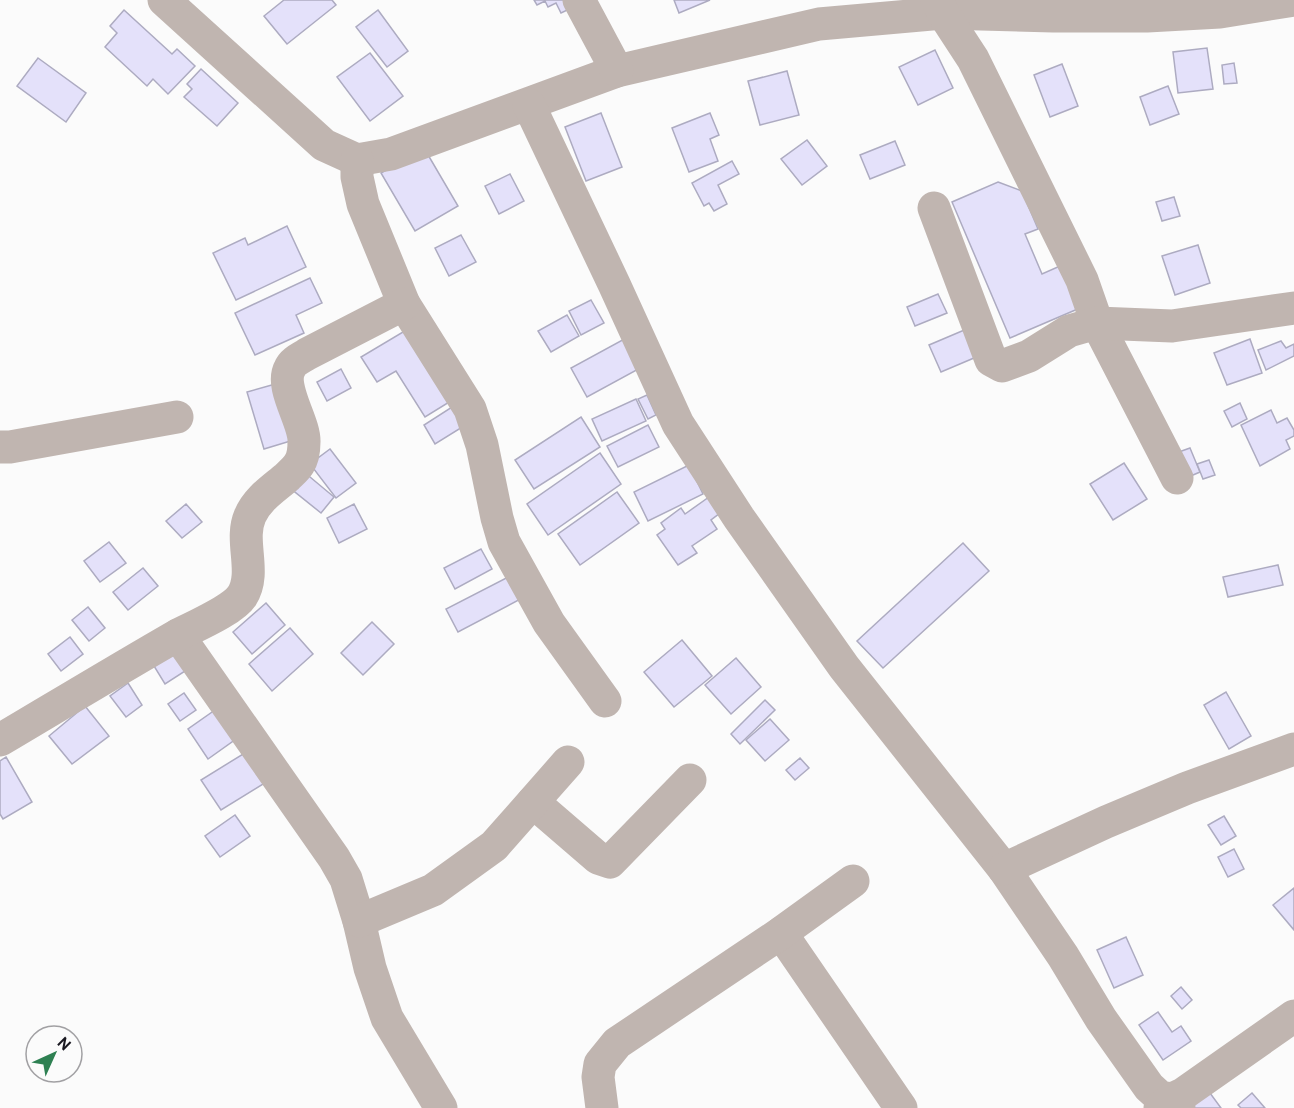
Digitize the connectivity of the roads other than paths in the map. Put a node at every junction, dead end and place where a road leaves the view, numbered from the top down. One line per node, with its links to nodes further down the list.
1 (164, 0): 8 (street)
2 (579, 0): 6 (street)
3 (1294, 0): 4 (street)
4 (1222, 6): 5 (street)
5 (940, 7): 6 (street); 12 (street)
6 (617, 71): 7 (street)
7 (529, 105): 8 (street); 23 (street)
8 (357, 160): 10 (street)
9 (934, 208): 12 (street)
10 (404, 304): 16 (street); 17 (street)
11 (1294, 308): 12 (street)
12 (1097, 323): 15 (street)
13 (177, 417): 14 (street)
14 (0, 447)
15 (1177, 478)
16 (178, 635): 18 (street); 25 (street)
17 (605, 701)
18 (0, 740)
19 (1294, 749): 23 (street)
20 (568, 762): 22 (street)
21 (690, 780): 22 (street)
22 (533, 802): 25 (street)
23 (1004, 869): 28 (street)
24 (853, 881): 26 (street)
25 (359, 921): 29 (street)
26 (781, 933): 30 (street); 31 (street)
27 (1294, 1016): 28 (street)
28 (1170, 1105)
29 (441, 1108)
30 (603, 1108)
31 (901, 1108)

